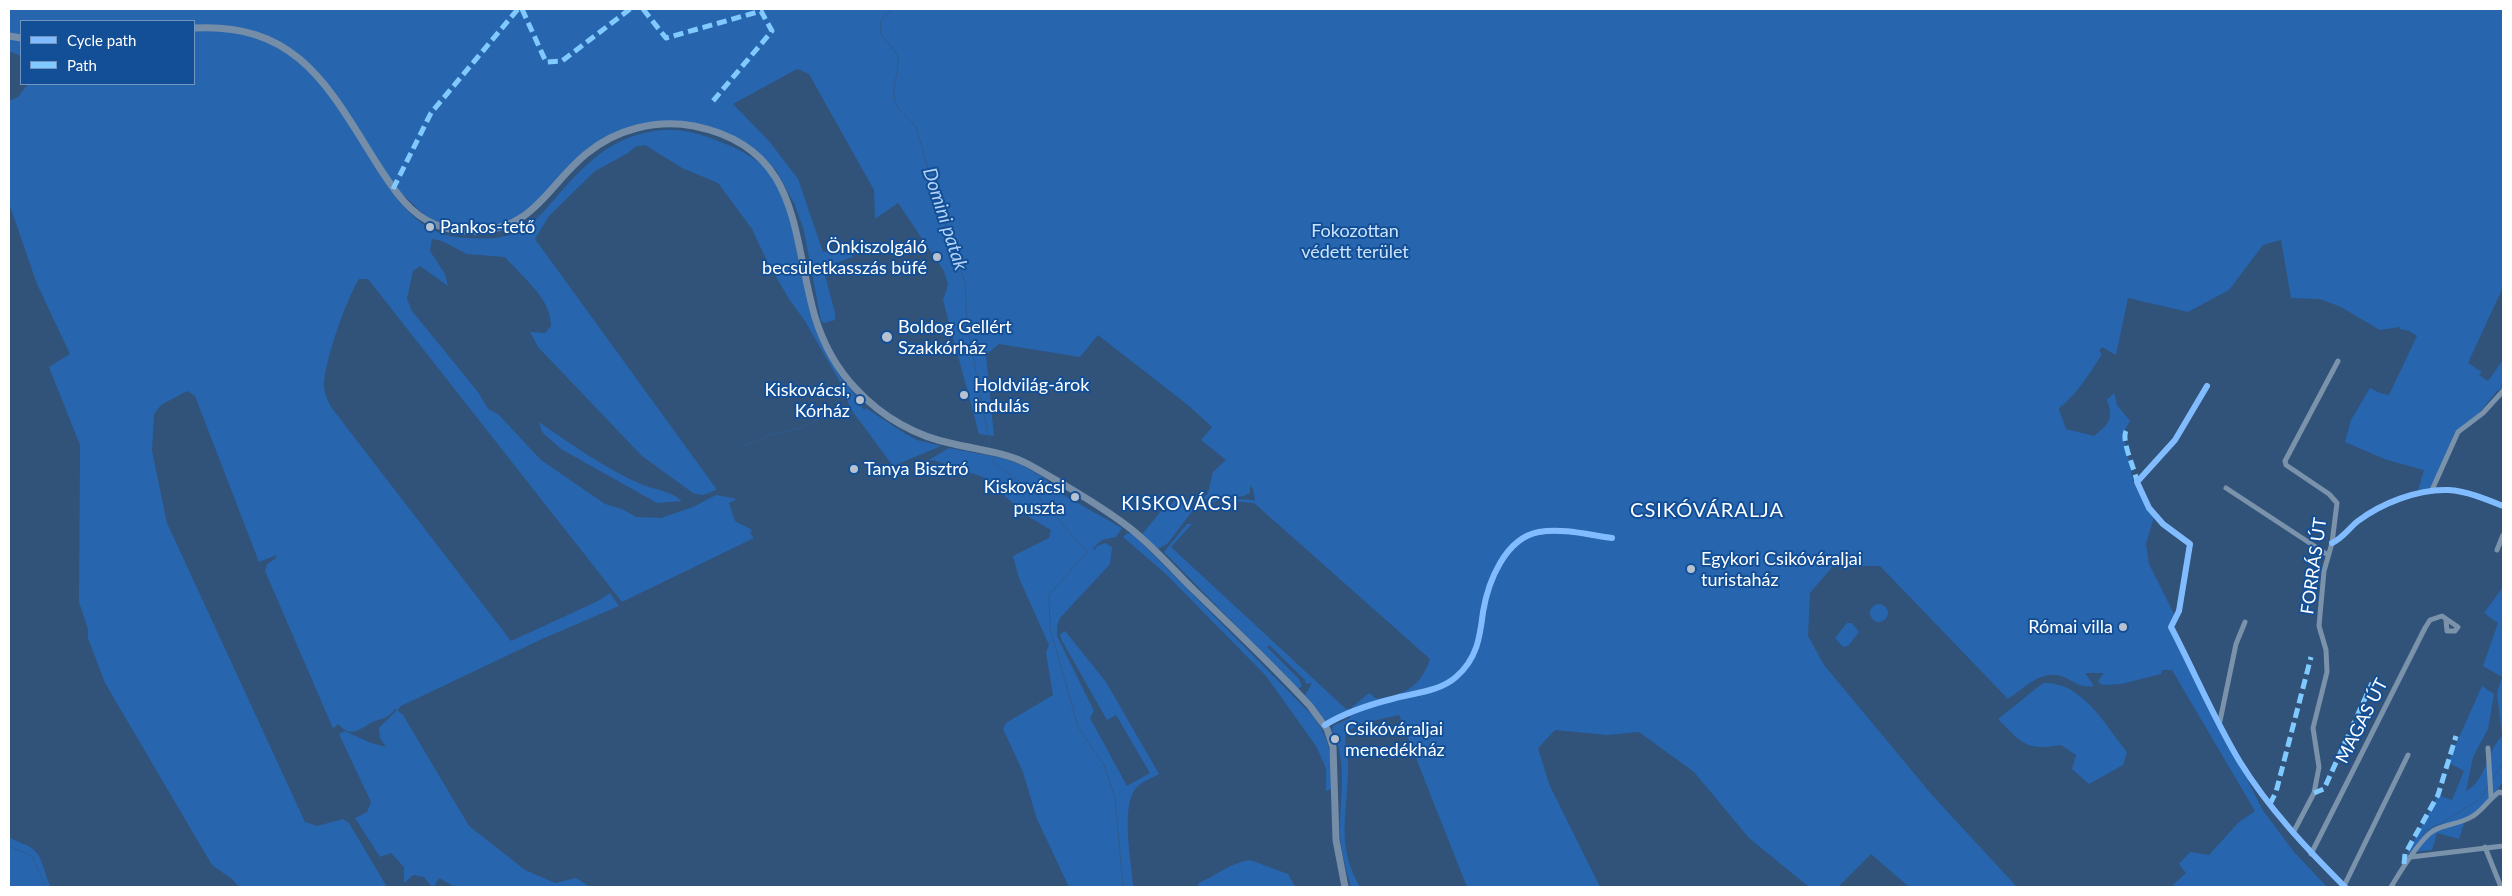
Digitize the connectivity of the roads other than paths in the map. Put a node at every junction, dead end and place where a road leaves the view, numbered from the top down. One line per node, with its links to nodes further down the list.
1 (195, 28): 16 (main road)
2 (2338, 361): 10 (street, FORRÁS ÚT)
3 (2207, 386): 15 (street)
4 (2503, 390): 6 (street)
5 (2226, 488): 12 (street)
6 (2432, 490): 7 (street); 10 (street)
7 (2503, 506)
8 (2503, 536): 11 (street)
9 (1612, 538): 16 (street)
10 (2332, 543): 12 (street, FORRÁS ÚT)
11 (2497, 550)
12 (2328, 555): 21 (street, FORRÁS ÚT)
13 (2446, 621): 24 (street, MAGAS ÚT)
14 (2244, 622): 15 (street)
15 (2220, 722): 21 (street)
16 (1325, 725): 26 (main road)
17 (2488, 748): 20 (street)
18 (2408, 755): 27 (street)
19 (2503, 793): 20 (street)
20 (2491, 797): 25 (street)
21 (2294, 833): 24 (street)
22 (2503, 846): 23 (street)
23 (2485, 847): 25 (street); 29 (street)
24 (2311, 854): 27 (street)
25 (2410, 857): 28 (street)
26 (1345, 887)
27 (2344, 887)
28 (2391, 887)
29 (2501, 887)

